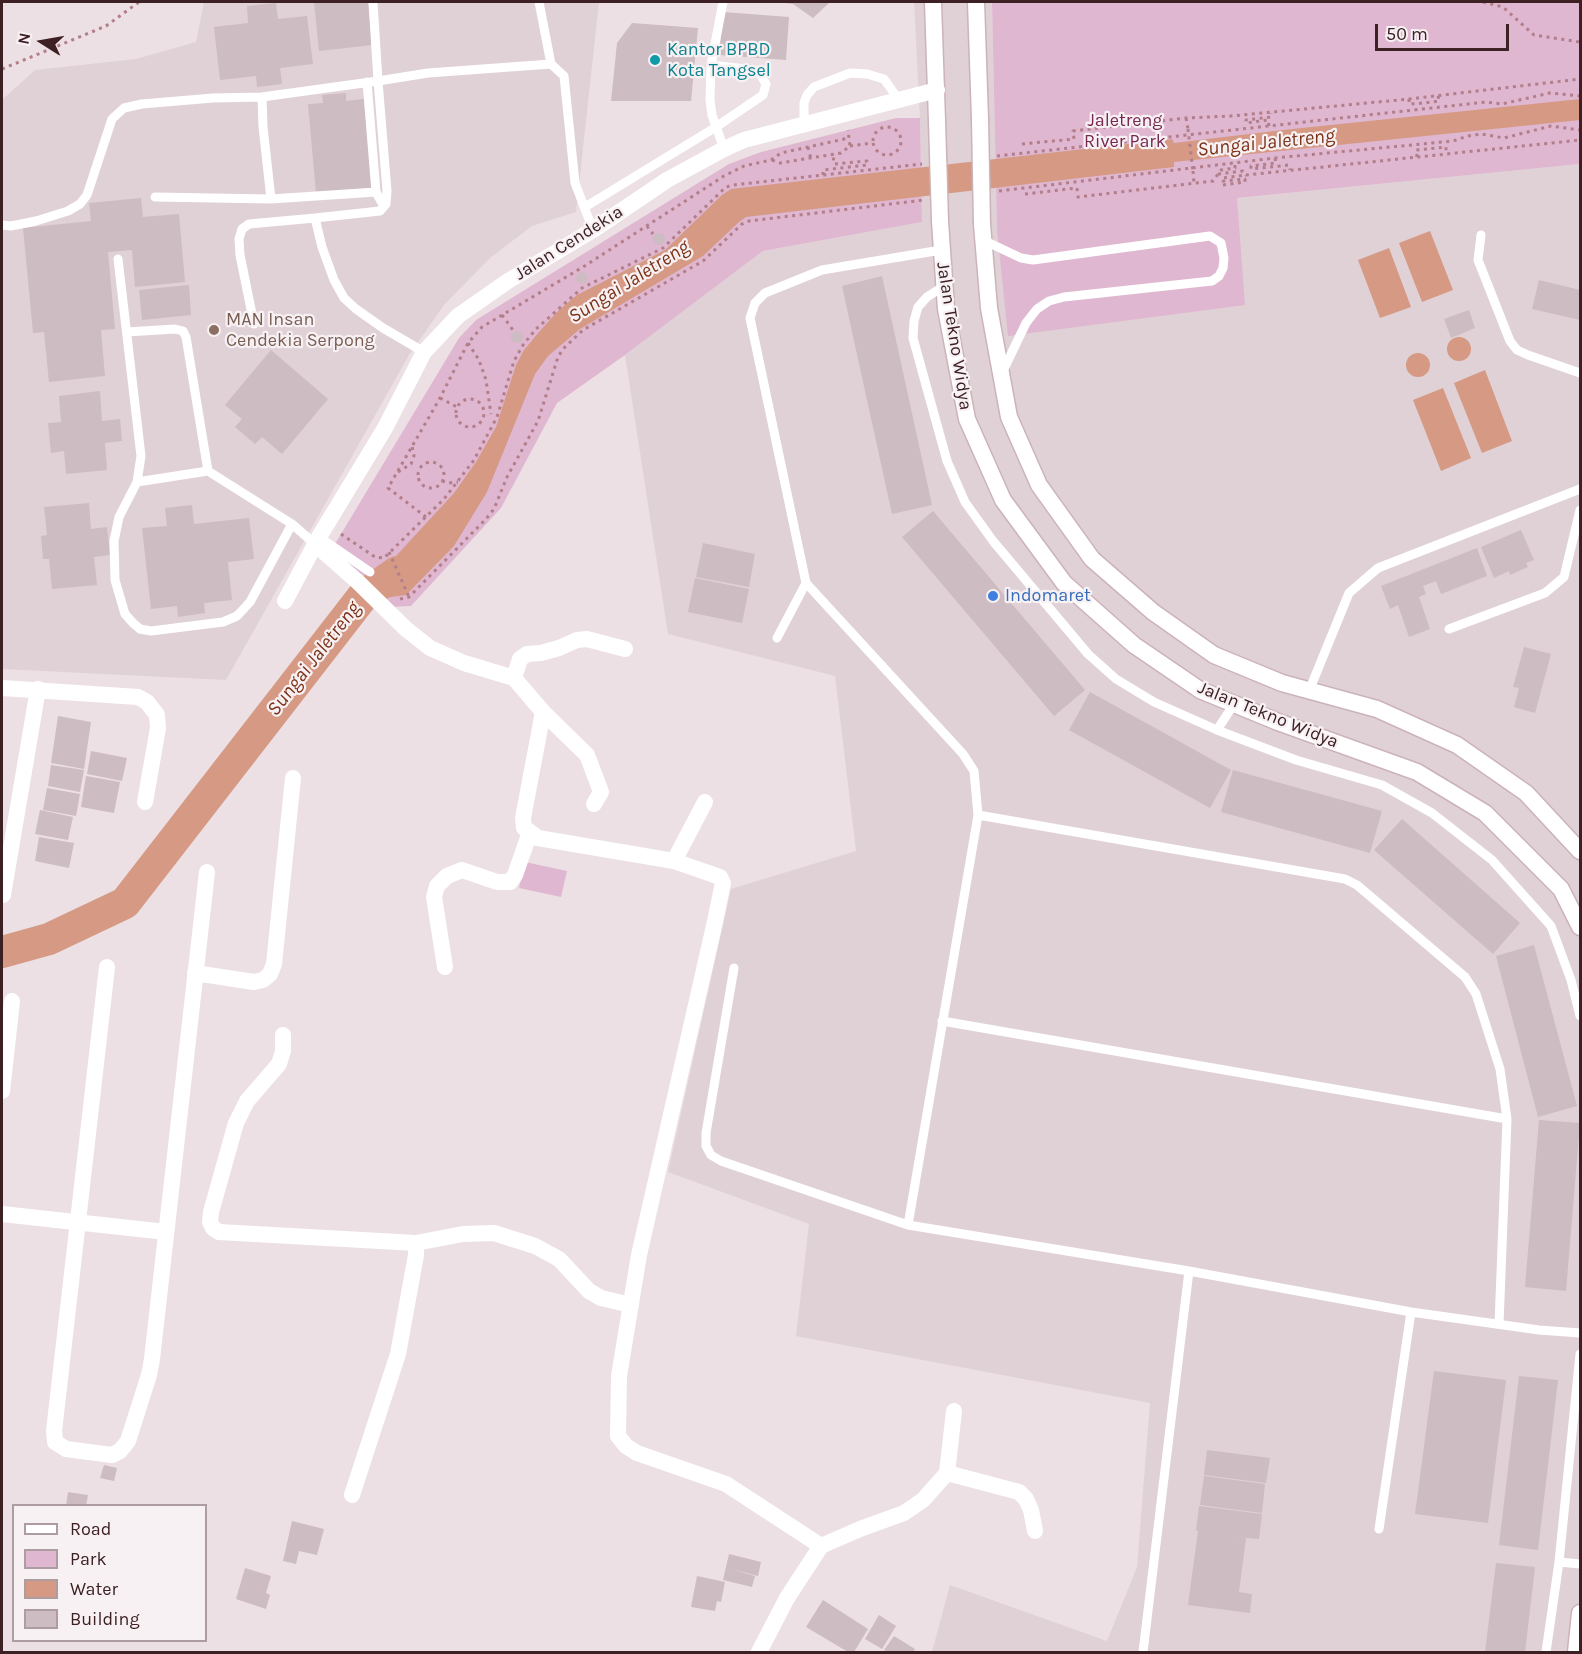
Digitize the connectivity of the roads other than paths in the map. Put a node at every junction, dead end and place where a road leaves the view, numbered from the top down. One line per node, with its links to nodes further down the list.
1 (374, 2): 8 (lane)
2 (538, 2): 6 (lane)
3 (723, 2): 7 (lane)
4 (933, 2): 10 (street, Jalan Tekno Widya)
5 (976, 2): 24 (street, Jalan Tekno Widya, bridge)
6 (551, 64): 8 (lane); 20 (lane)
7 (711, 65): 14 (lane); 14 (lane)
8 (378, 81): 9 (lane); 19 (lane)
9 (367, 82): 11 (lane); 16 (lane)
10 (937, 90): 12 (street, Jalan Cendekia); 26 (street, Jalan Tekno Widya, bridge)
11 (262, 97): 18 (lane); 22 (lane)
12 (899, 100): 13 (street, Jalan Cendekia); 13 (lane)
13 (804, 125): 15 (street, Jalan Cendekia)
14 (716, 127): 15 (lane); 20 (lane)
15 (724, 149): 23 (street, Jalan Cendekia)
16 (376, 192): 18 (lane); 19 (lane)
17 (155, 197): 18 (lane)
18 (271, 199)
19 (386, 204): 21 (lane)
20 (585, 207): 23 (lane)
21 (315, 218): 29 (lane); 31 (lane)
22 (2, 225)
23 (593, 230): 31 (street, Jalan Cendekia)
24 (983, 232): 33 (street, Jalan Tekno Widya); 33 (lane)
25 (1481, 235): 32 (lane)
26 (941, 250): 28 (street, Jalan Tekno Widya); 40 (lane)
27 (118, 259): 30 (lane)
28 (944, 286): 49 (street, Jalan Tekno Widya); 51 (lane)
29 (254, 324)
30 (127, 332): 34 (lane); 35 (lane)
31 (424, 352): 39 (street, Jalan Cendekia)
32 (1581, 373)
33 (1001, 375): 48 (street, Jalan Tekno Widya)
34 (208, 471): 35 (lane); 38 (lane)
35 (137, 482): 38 (lane)
36 (1581, 489): 48 (lane)
37 (1581, 510): 42 (lane)
38 (292, 524): 39 (lane)
39 (320, 535): 41 (street, Jalan Cendekia); 45 (street)
40 (806, 583): 43 (lane); 56 (lane)
41 (285, 601)
42 (1449, 629)
43 (777, 638)
44 (625, 649): 45 (street)
45 (514, 678): 50 (street)
46 (2, 688): 47 (street)
47 (38, 689): 53 (street); 61 (street)
48 (1309, 691): 58 (street, Jalan Tekno Widya)
49 (1234, 704): 51 (lane); 62 (street, Jalan Tekno Widya)
50 (543, 712): 55 (street); 57 (street)
51 (1217, 730): 68 (lane)
52 (293, 778): 66 (street)
53 (145, 802)
54 (705, 802): 59 (street)
55 (594, 804)
56 (978, 814): 69 (lane); 72 (lane)
57 (530, 832): 59 (street); 64 (street)
58 (1581, 851)
59 (674, 861): 79 (street)
60 (207, 873): 66 (street)
61 (3, 895)
62 (1581, 927)
63 (107, 967): 74 (street)
64 (445, 967)
65 (734, 968): 75 (lane)
66 (195, 973): 76 (street)
67 (12, 1001): 71 (street)
68 (1581, 1016)
69 (942, 1021): 72 (lane); 75 (lane)
70 (283, 1035): 77 (street)
71 (2, 1090)
72 (1507, 1119): 81 (lane)
73 (2, 1214): 74 (street)
74 (78, 1222): 76 (street); 76 (street)
75 (908, 1225): 78 (lane)
76 (166, 1232)
77 (416, 1243): 79 (street); 86 (street)
78 (1189, 1271): 80 (lane); 94 (lane)
79 (631, 1305): 89 (street)
80 (1411, 1312): 81 (lane); 87 (lane)
81 (1499, 1324): 82 (lane)
82 (1581, 1333)
83 (1581, 1354): 90 (lane)
84 (954, 1411): 85 (street)
85 (947, 1473): 88 (street); 89 (street)
86 (352, 1495)
87 (1379, 1529)
88 (1035, 1531)
89 (821, 1546): 93 (street)
90 (1559, 1562): 91 (lane); 95 (lane)
91 (1581, 1564)
92 (1581, 1612): 96 (street)
93 (759, 1653)
94 (1143, 1653)
95 (1546, 1653)
96 (1576, 1653)

